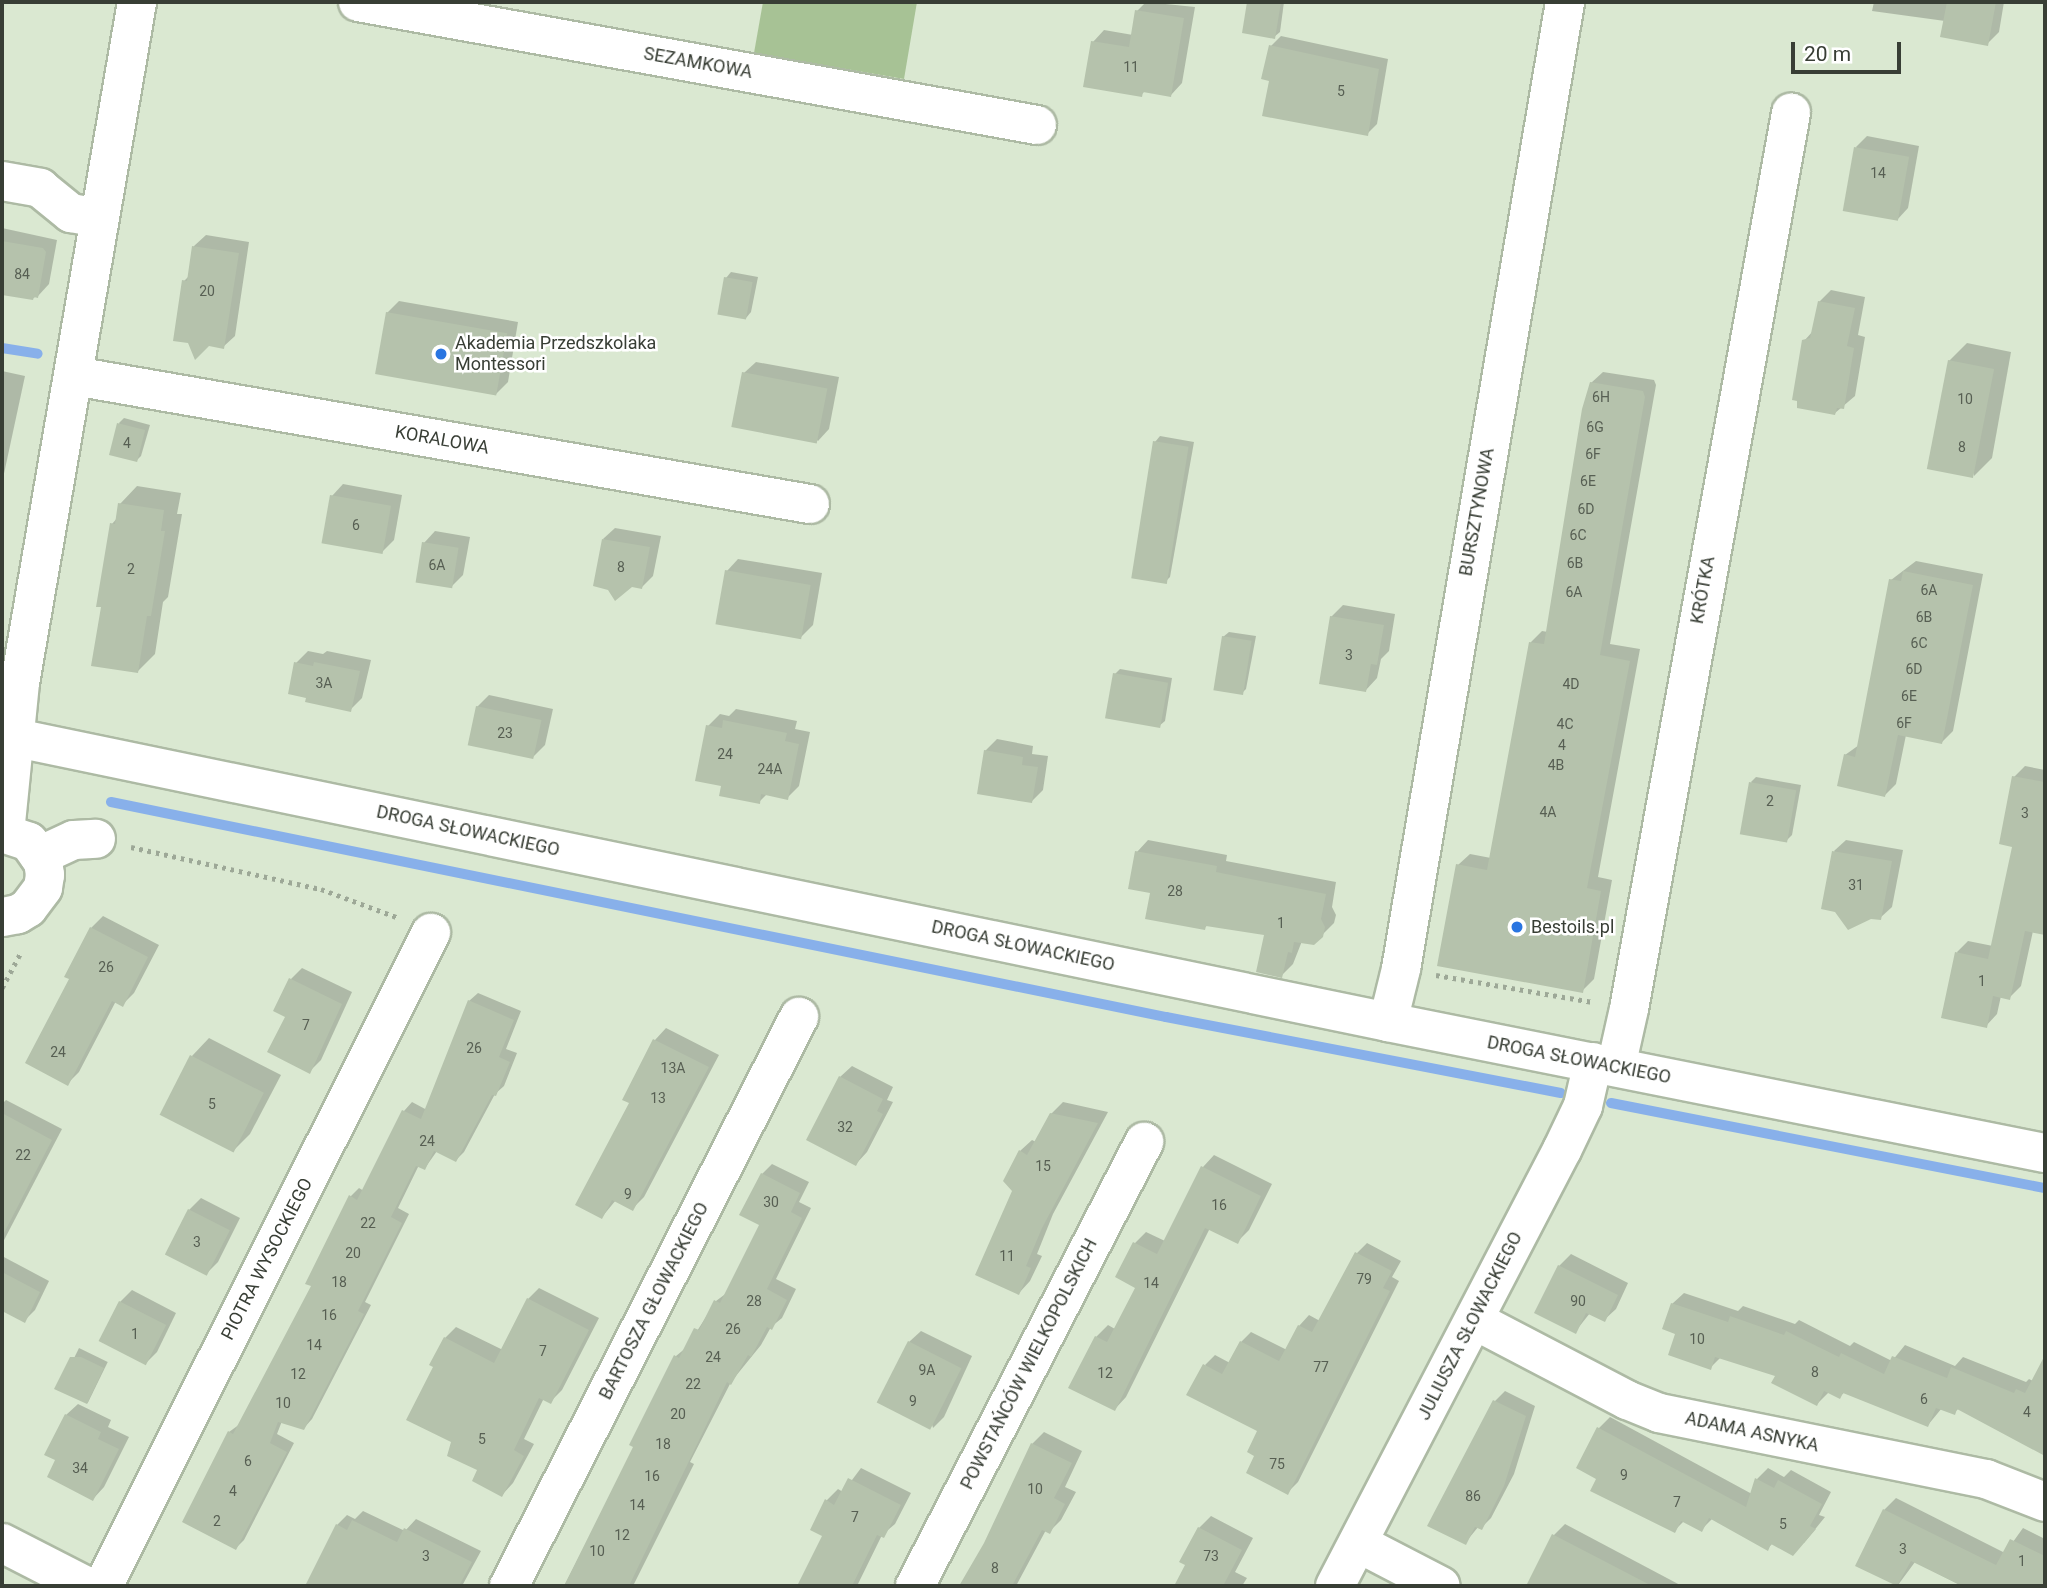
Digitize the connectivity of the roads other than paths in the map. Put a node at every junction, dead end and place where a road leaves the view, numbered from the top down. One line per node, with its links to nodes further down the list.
1 (137, 2): 7 (street)
2 (358, 2): 5 (street, SEZAMKOWA)
3 (1565, 2): 17 (street, BURSZTYNOWA)
4 (1791, 113): 18 (street, KRÓTKA)
5 (1037, 125)
6 (2, 181): 7 (street)
7 (99, 218): 8 (street)
8 (74, 376): 9 (street, KORALOWA); 10 (street)
9 (810, 505)
10 (9, 736): 11 (street); 17 (street, DROGA SŁOWACKIEGO)
11 (3, 833): 13 (street)
12 (96, 839): 13 (street)
13 (40, 856): 14 (street)
14 (2, 916)
15 (431, 933): 26 (street, PIOTRA WYSOCKIEGO)
16 (799, 1017): 27 (street, BARTOSZA GŁOWACKIEGO)
17 (1388, 1022): 18 (street, DROGA SŁOWACKIEGO)
18 (1604, 1065): 20 (street, DROGA SŁOWACKIEGO); 21 (street, JULIUSZA SŁOWACKIEGO)
19 (1144, 1142): 28 (street, POWSTAŃCÓW WIELKOPOLSKICH)
20 (2045, 1153)
21 (1474, 1320): 22 (street, ADAMA ASNYKA); 23 (street, JULIUSZA SŁOWACKIEGO)
22 (2045, 1502)
23 (1358, 1543): 29 (street, JULIUSZA SŁOWACKIEGO); 30 (street)
24 (2, 1544): 25 (street)
25 (86, 1586)
26 (103, 1586)
27 (509, 1586)
28 (915, 1586)
29 (1335, 1586)
30 (1441, 1586)

